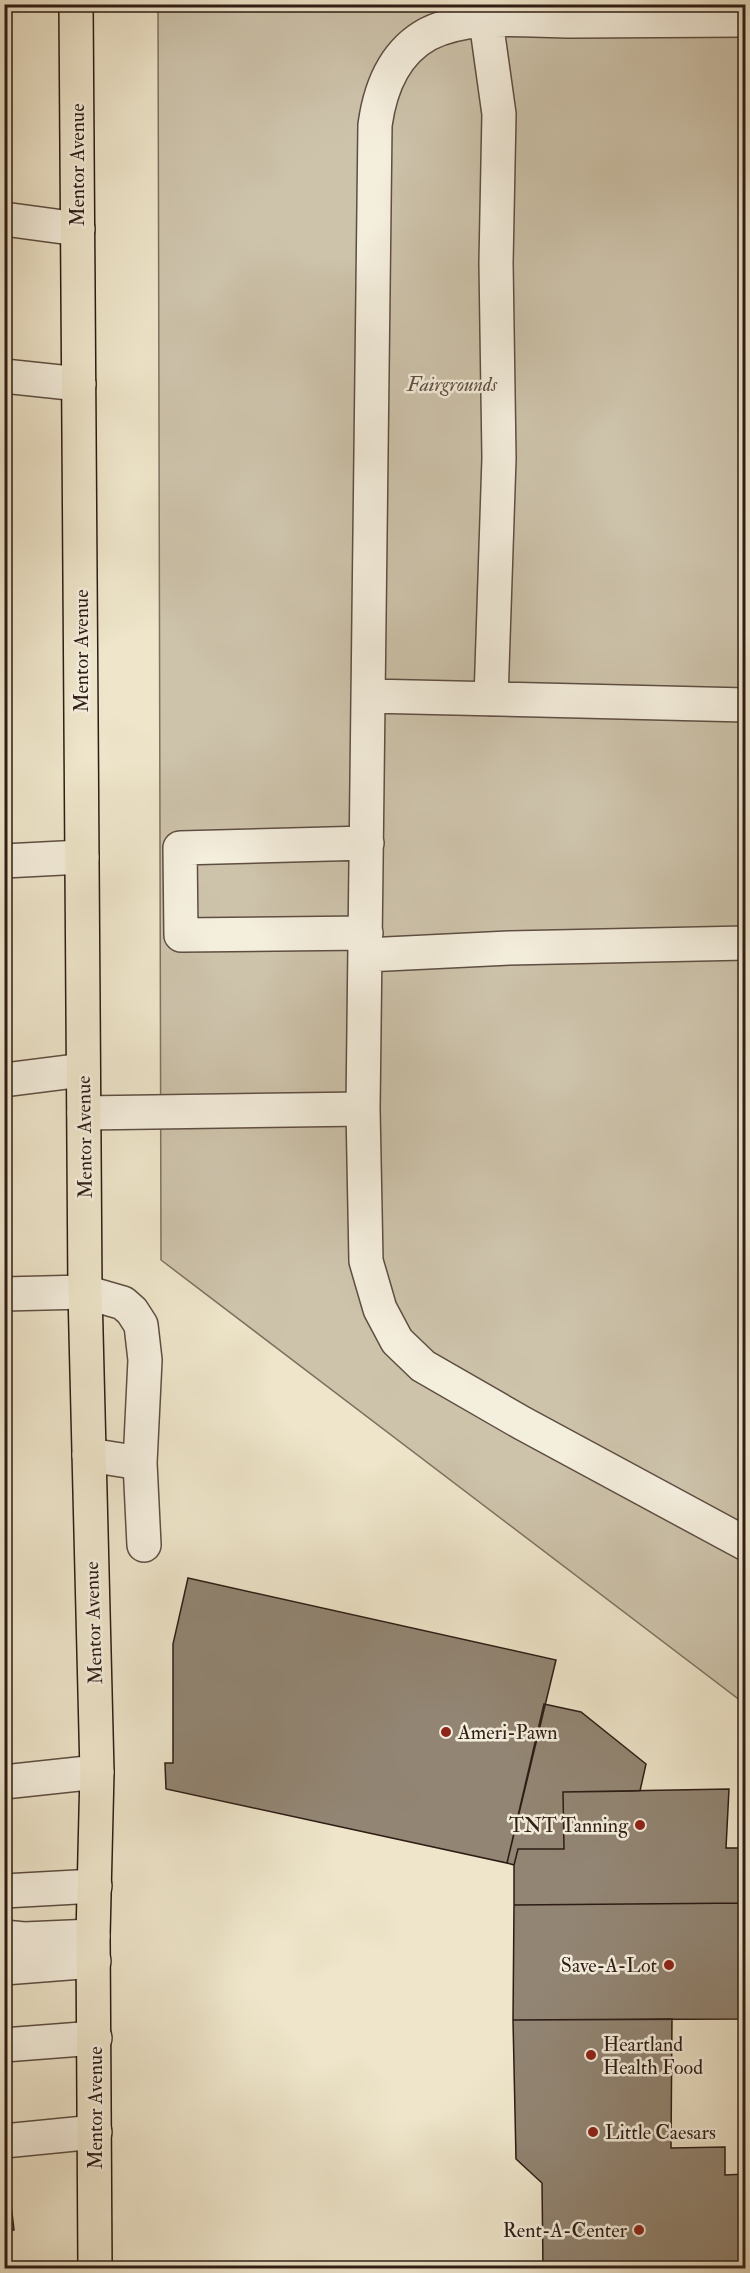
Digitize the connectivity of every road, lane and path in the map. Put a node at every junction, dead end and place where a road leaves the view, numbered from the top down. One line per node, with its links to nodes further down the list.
1 (76, 4): 5 (main road, Mentor Avenue)
2 (746, 20): 3 (street)
3 (486, 21): 8 (street); 9 (street)
4 (4, 219): 5 (street)
5 (78, 229): 7 (main road, Mentor Avenue)
6 (4, 376): 7 (street)
7 (79, 384): 12 (main road, Mentor Avenue)
8 (369, 696): 9 (street); 11 (street)
9 (491, 699): 10 (street)
10 (746, 705)
11 (367, 843): 15 (street); 15 (street)
12 (82, 857): 13 (street); 16 (main road, Mentor Avenue)
13 (4, 861)
14 (746, 943): 15 (street)
15 (366, 944): 18 (street)
16 (83, 1070): 17 (street); 19 (main road, Mentor Avenue)
17 (4, 1080)
18 (363, 1109): 19 (street); 24 (street)
19 (84, 1113): 20 (main road, Mentor Avenue)
20 (85, 1292): 21 (street); 22 (main road, Mentor Avenue); 23 (street)
21 (4, 1294)
22 (89, 1455): 23 (street); 26 (main road, Mentor Avenue)
23 (140, 1464): 25 (street)
24 (746, 1544)
25 (144, 1545)
26 (97, 1772): 27 (street); 28 (main road, Mentor Avenue)
27 (4, 1782)
28 (95, 1886): 29 (street); 31 (main road, Mentor Avenue)
29 (4, 1891)
30 (4, 1937): 31 (street)
31 (94, 1948): 32 (street); 33 (main road, Mentor Avenue)
32 (4, 1968)
33 (95, 2038): 34 (street); 35 (main road, Mentor Avenue)
34 (4, 2045)
35 (95, 2132): 36 (street); 37 (main road, Mentor Avenue)
36 (4, 2141)
37 (95, 2268)

